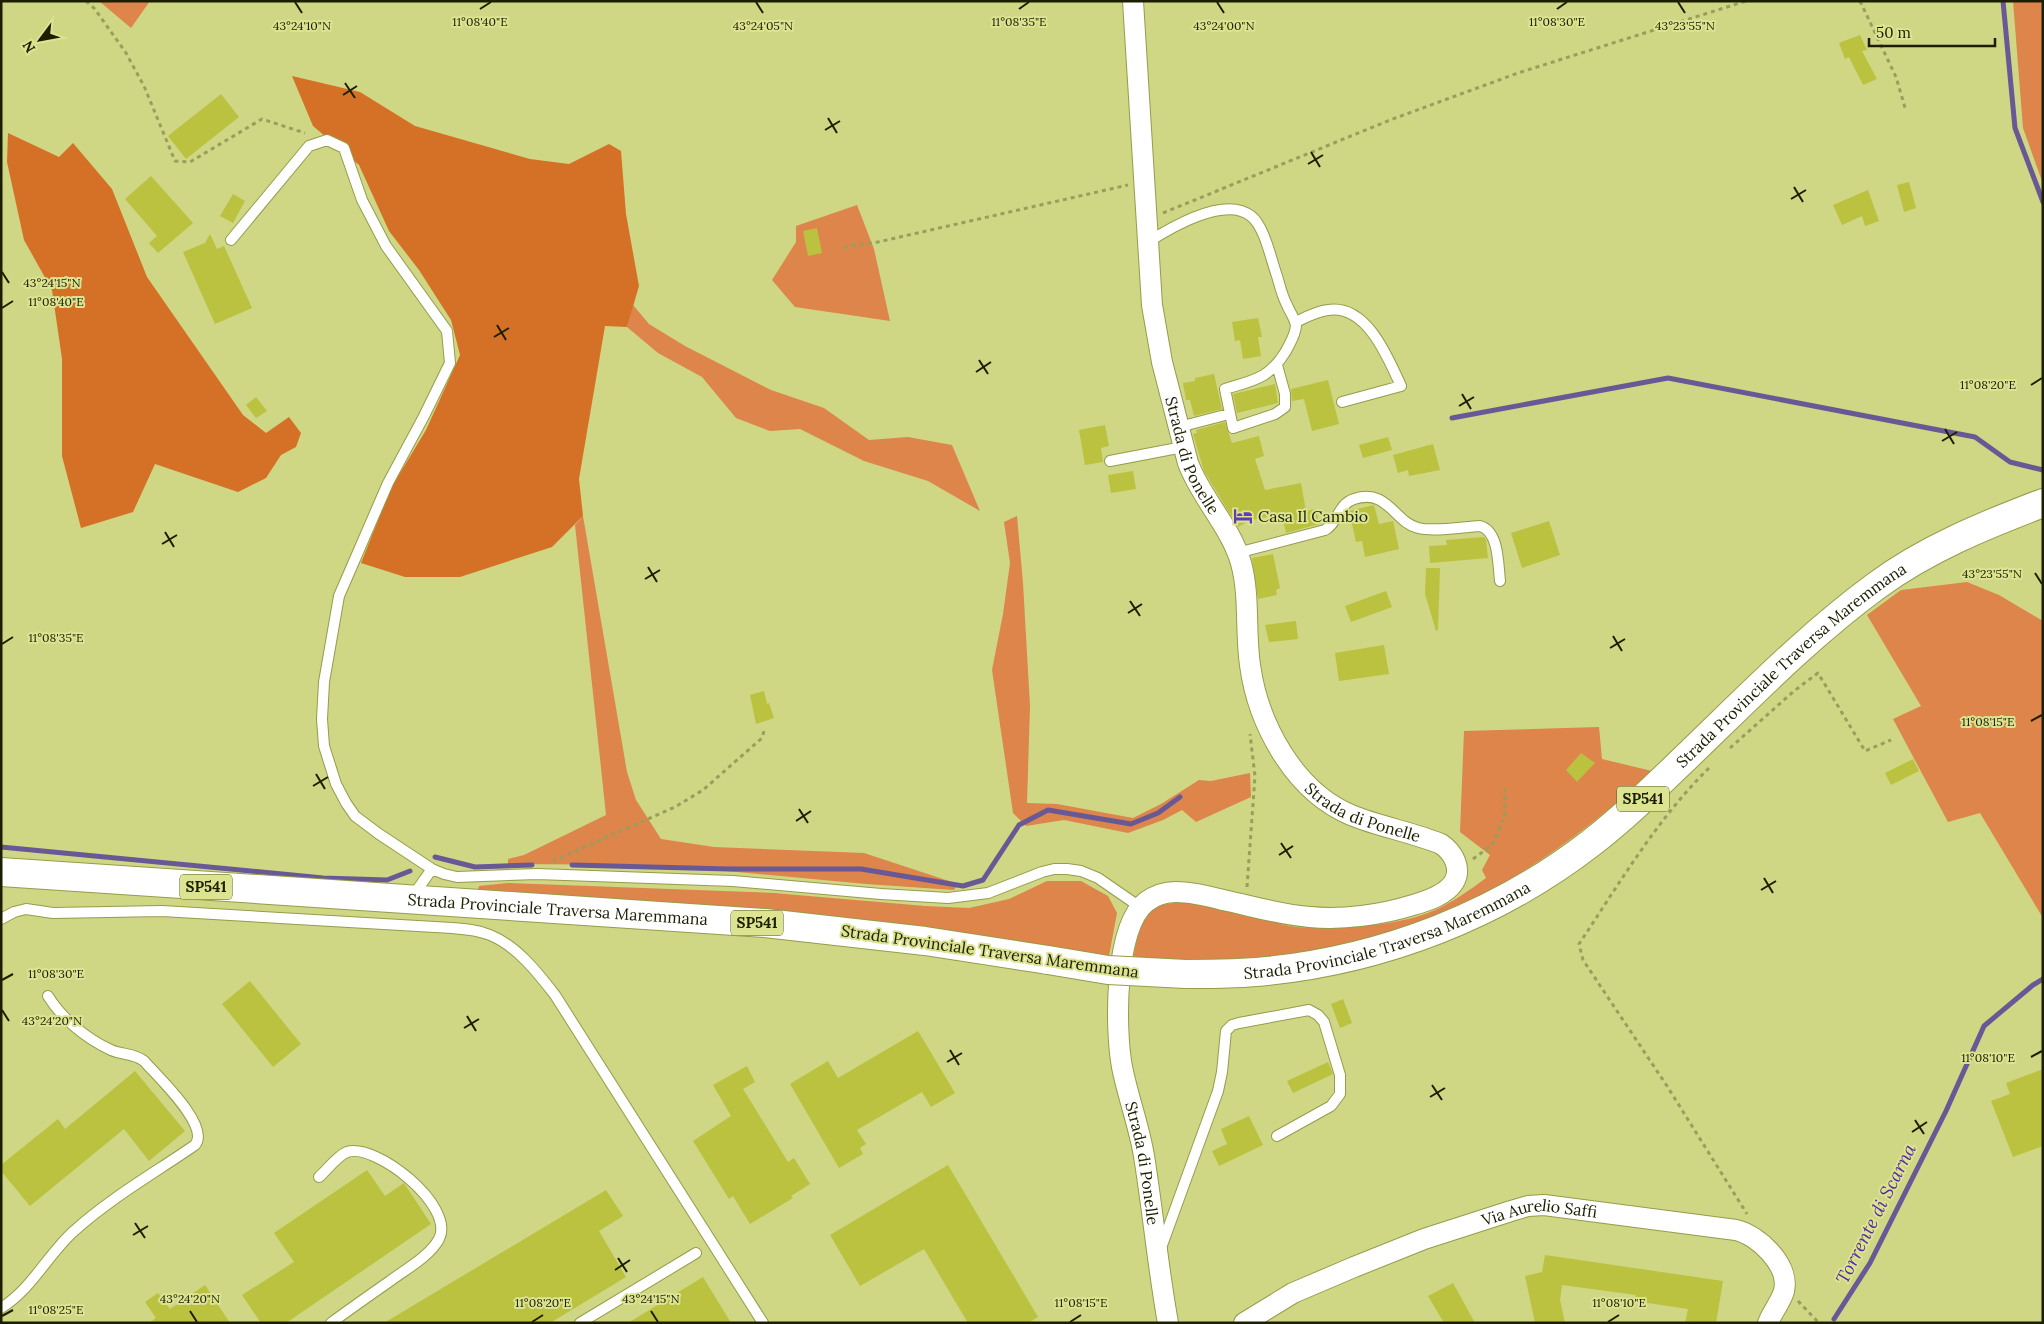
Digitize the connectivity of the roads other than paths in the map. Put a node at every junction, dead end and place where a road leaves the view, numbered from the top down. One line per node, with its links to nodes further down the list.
1 (1133, 1): 3 (street, Strada di Ponelle)
2 (231, 240): 14 (lane)
3 (1147, 243): 4 (lane); 8 (street, Strada di Ponelle)
4 (1296, 322): 5 (lane); 6 (lane)
5 (1277, 365): 7 (lane); 7 (lane)
6 (1342, 402)
7 (1229, 414): 8 (lane)
8 (1179, 427): 9 (street, Strada di Ponelle)
9 (1184, 447): 10 (lane); 12 (street, Strada di Ponelle)
10 (1110, 461)
11 (2043, 503): 16 (main road, Strada Provinciale Traversa Maremmana / SP541, bridge)
12 (1237, 553): 13 (lane); 18 (street, Strada di Ponelle)
13 (1500, 580)
14 (432, 869): 16 (lane); 17 (lane)
15 (1, 872): 17 (main road, Strada Provinciale Traversa Maremmana / SP541)
16 (465, 890): 17 (main road, Strada Provinciale Traversa Maremmana / SP541); 18 (lane)
17 (410, 900)
18 (1140, 908): 24 (street, Strada di Ponelle)
19 (1, 919): 28 (lane)
20 (48, 996): 25 (lane)
21 (1277, 1136): 24 (lane)
22 (319, 1177): 26 (lane)
23 (696, 1253): 27 (lane)
24 (1158, 1256): 29 (street, Strada di Ponelle)
25 (1, 1308)
26 (331, 1323)
27 (580, 1323)
28 (763, 1323)
29 (1168, 1323)
30 (1244, 1323): 31 (street, Via Aurelio Saffi)
31 (1768, 1323)

